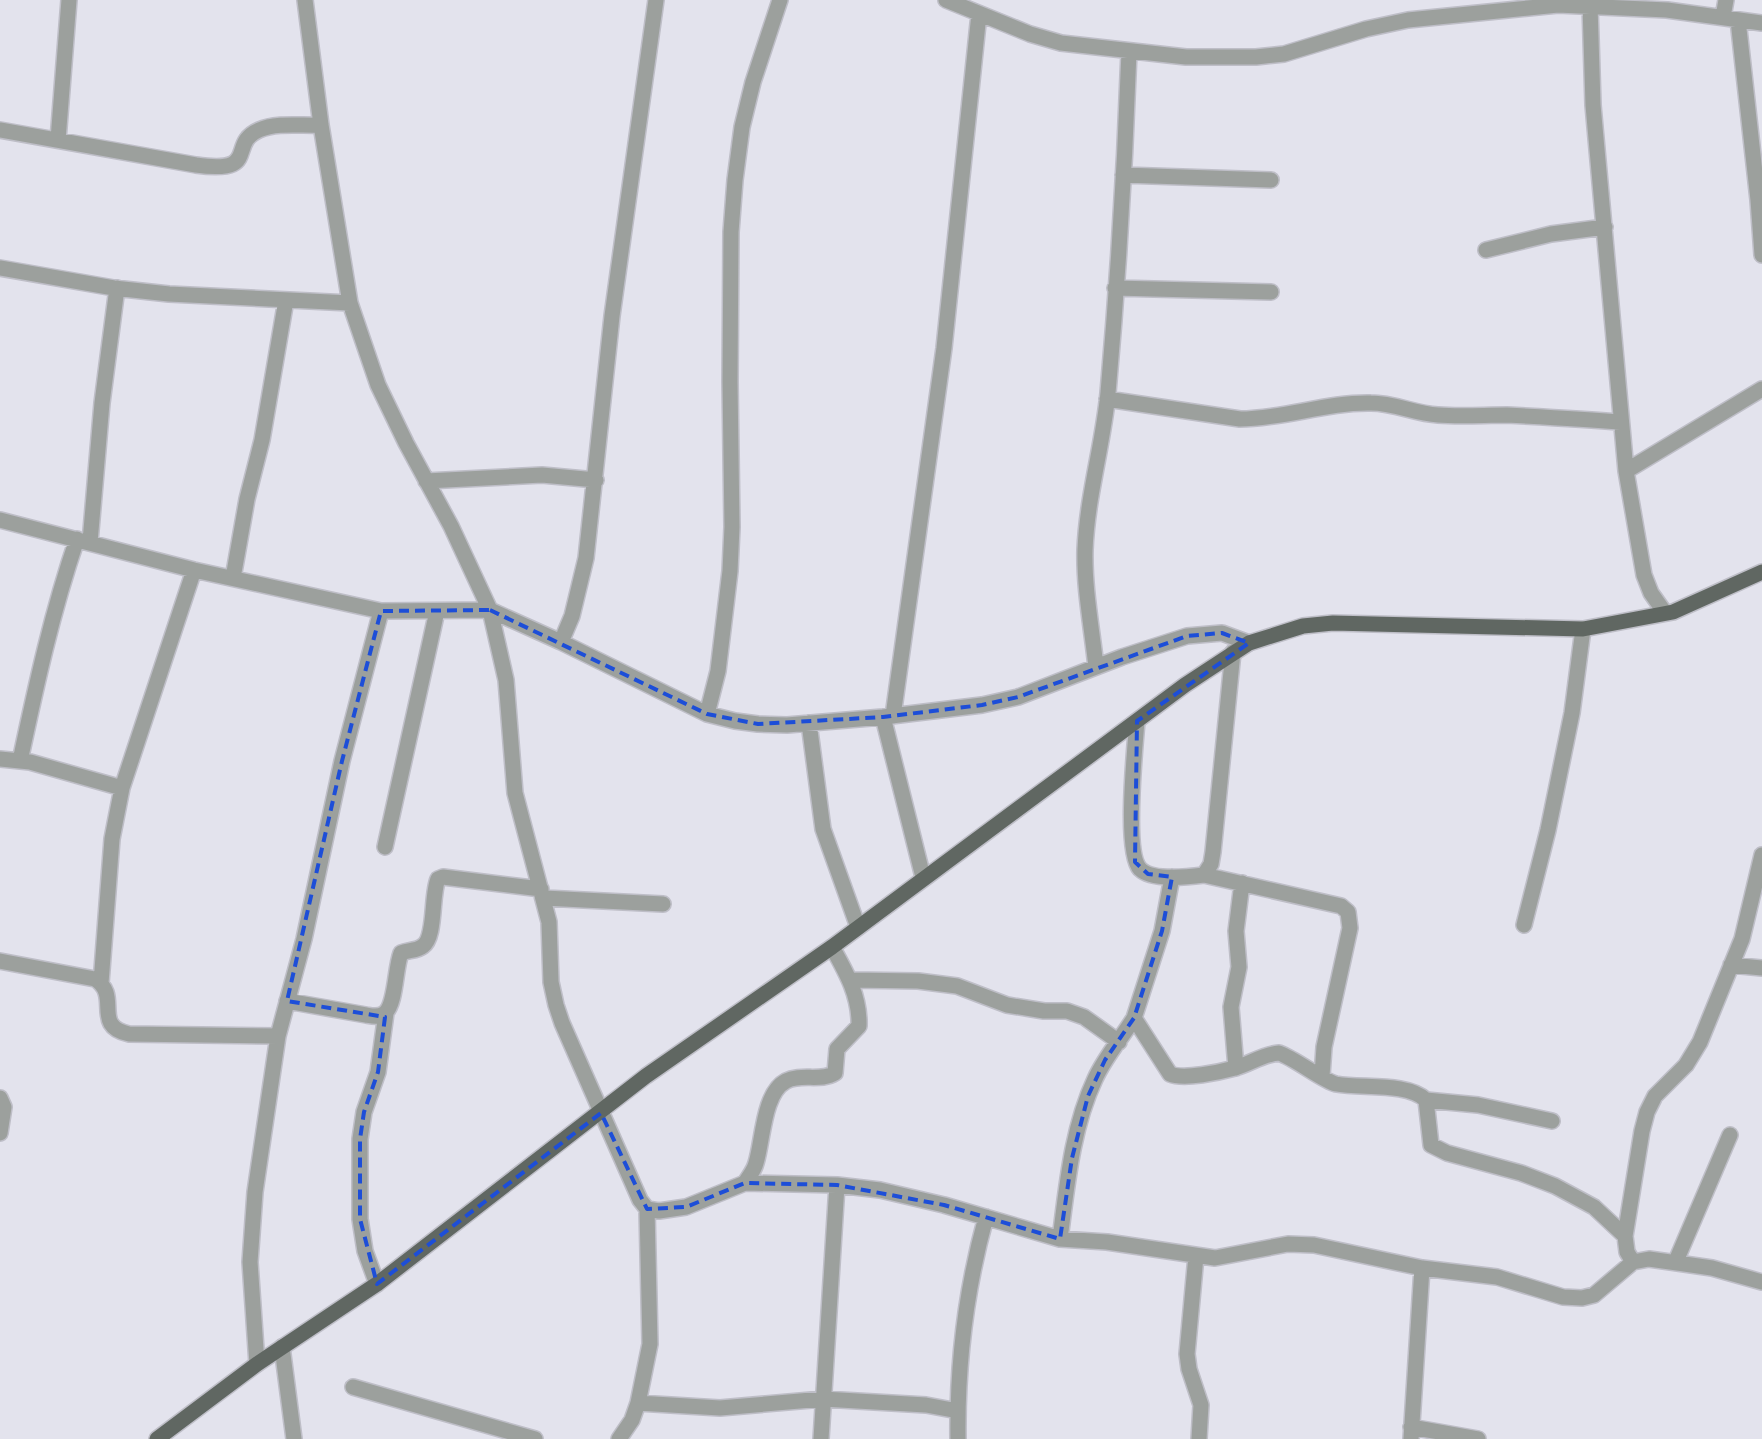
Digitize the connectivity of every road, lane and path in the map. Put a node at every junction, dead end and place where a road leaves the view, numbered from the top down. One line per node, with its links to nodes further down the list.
1 (69, 0): 15 (street)
2 (305, 0): 13 (street)
3 (656, 0): 31 (street)
4 (780, 0): 48 (street)
5 (946, 0): 9 (street)
6 (1726, 0): 10 (street)
7 (1558, 3): 8 (street); 12 (street)
8 (1590, 5): 10 (street); 18 (street)
9 (979, 14): 12 (street); 49 (street)
10 (1731, 19): 11 (street); 20 (street)
11 (1762, 23)
12 (1129, 52): 16 (street)
13 (321, 125): 15 (street); 26 (street)
14 (0, 130): 15 (street)
15 (58, 140)
16 (1124, 175): 17 (street); 23 (street)
17 (1271, 180)
18 (1605, 227): 19 (street); 29 (street)
19 (1486, 250)
20 (1762, 256)
21 (0, 268): 22 (street)
22 (117, 288): 25 (street); 34 (street)
23 (1115, 288): 24 (street); 28 (street)
24 (1271, 292)
25 (286, 300): 26 (street); 38 (street)
26 (350, 303): 32 (street)
27 (1762, 389): 30 (street)
28 (1107, 399): 29 (street); 47 (street)
29 (1620, 422): 30 (street)
30 (1626, 471): 42 (street)
31 (596, 480): 32 (street); 44 (street)
32 (426, 481): 39 (street)
33 (0, 520): 34 (street)
34 (83, 541): 36 (street); 53 (street)
35 (1762, 561): 42 (main road)
36 (194, 570): 38 (street); 54 (street)
37 (1762, 572): 42 (main road)
38 (233, 578): 41 (street)
39 (490, 610): 40 (street); 44 (street); 61 (street)
40 (437, 611): 41 (street); 55 (street)
41 (381, 612): 71 (street)
42 (1661, 612): 43 (main road)
43 (1583, 629): 45 (main road); 63 (street)
44 (562, 642): 48 (street)
45 (1248, 643): 46 (main road); 47 (street)
46 (1233, 652): 50 (main road); 57 (street)
47 (1096, 667): 49 (street)
48 (707, 714): 51 (street)
49 (888, 717): 51 (street); 58 (street)
50 (1137, 721): 58 (main road); 59 (street)
51 (809, 723): 64 (street)
52 (0, 759): 53 (street)
53 (20, 761): 54 (street)
54 (122, 788): 70 (street)
55 (384, 847)
56 (1762, 856): 67 (street)
57 (1204, 875): 59 (street); 60 (street)
58 (923, 877): 64 (main road)
59 (1172, 877): 73 (street)
60 (1242, 883): 76 (street); 77 (street)
61 (542, 894): 62 (street); 72 (street); 80 (street)
62 (663, 904)
63 (1524, 924)
64 (858, 928): 65 (main road)
65 (832, 947): 69 (street); 80 (main road)
66 (0, 961): 70 (street)
67 (1731, 965): 68 (street); 88 (street)
68 (1762, 968)
69 (851, 980): 75 (street); 84 (street)
70 (101, 983): 74 (street)
71 (287, 1001): 72 (street); 74 (street)
72 (386, 1013): 95 (street)
73 (1134, 1018): 75 (street); 76 (street)
74 (278, 1036): 97 (street)
75 (1119, 1042): 89 (street)
76 (1236, 1068): 77 (street)
77 (1322, 1076): 79 (street)
78 (0, 1098): 82 (street)
79 (1426, 1100): 81 (street); 88 (street)
80 (601, 1113): 86 (street); 95 (main road)
81 (1552, 1121)
82 (0, 1133)
83 (1730, 1135): 91 (street)
84 (745, 1183): 85 (street); 86 (street)
85 (837, 1185): 87 (street); 99 (street)
86 (647, 1209): 100 (street)
87 (986, 1217): 89 (street); 101 (street)
88 (1625, 1236): 92 (street)
89 (1060, 1239): 90 (street)
90 (1196, 1256): 93 (street); 109 (street)
91 (1676, 1261): 92 (street); 94 (street)
92 (1633, 1262): 93 (street)
93 (1422, 1268): 102 (street)
94 (1762, 1282)
95 (377, 1284): 96 (main road)
96 (282, 1347): 97 (main road); 104 (street)
97 (257, 1364): 103 (main road)
98 (353, 1387): 105 (street)
99 (823, 1400): 100 (street); 101 (street); 107 (street)
100 (638, 1403): 106 (street)
101 (958, 1411): 108 (street)
102 (1411, 1433): 110 (street)
103 (157, 1439)
104 (294, 1439)
105 (534, 1439)
106 (619, 1439)
107 (821, 1439)
108 (958, 1439)
109 (1199, 1439)
110 (1478, 1439)

